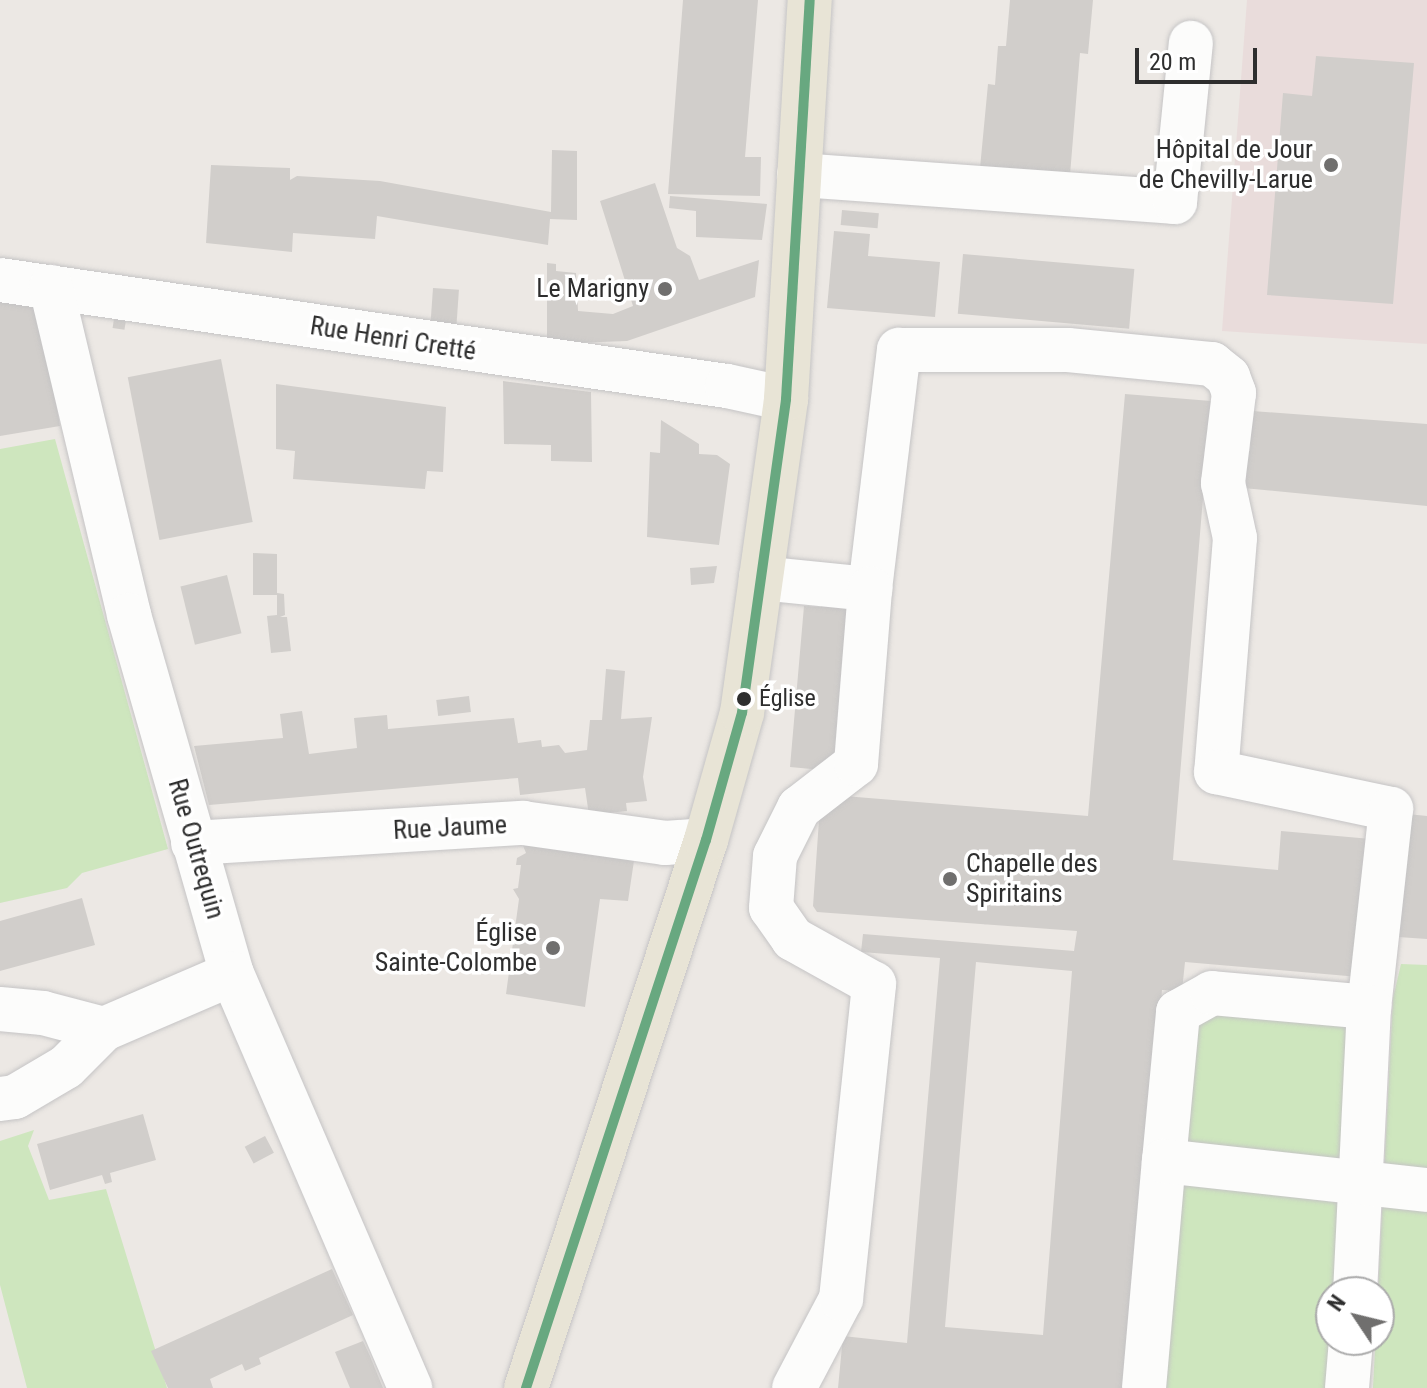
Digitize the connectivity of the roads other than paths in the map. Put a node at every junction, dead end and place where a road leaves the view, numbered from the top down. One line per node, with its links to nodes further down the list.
1 (810, 0): 3 (main road)
2 (1191, 43): 3 (street)
3 (799, 175): 6 (main road)
4 (0, 280): 5 (street, Rue Henri Cretté)
5 (51, 287): 6 (street, Rue Henri Cretté); 10 (street, Rue Outrequin)
6 (786, 399): 7 (main road)
7 (761, 578): 8 (street); 9 (main road)
8 (870, 589): 12 (street); 23 (street)
9 (706, 840): 10 (street, Rue Jaume); 22 (main road)
10 (193, 843): 11 (street, Rue Outrequin)
11 (232, 974): 14 (street); 21 (street, Rue Outrequin)
12 (1369, 1007): 16 (street); 17 (street)
13 (0, 1009): 14 (street)
14 (104, 1029): 15 (street)
15 (0, 1099)
16 (1164, 1161): 17 (street); 24 (street)
17 (1365, 1183): 18 (street); 19 (street)
18 (1427, 1190)
19 (1356, 1276)
20 (1350, 1356): 25 (street)
21 (410, 1388)
22 (526, 1388)
23 (794, 1388)
24 (1144, 1388)
25 (1347, 1388)

